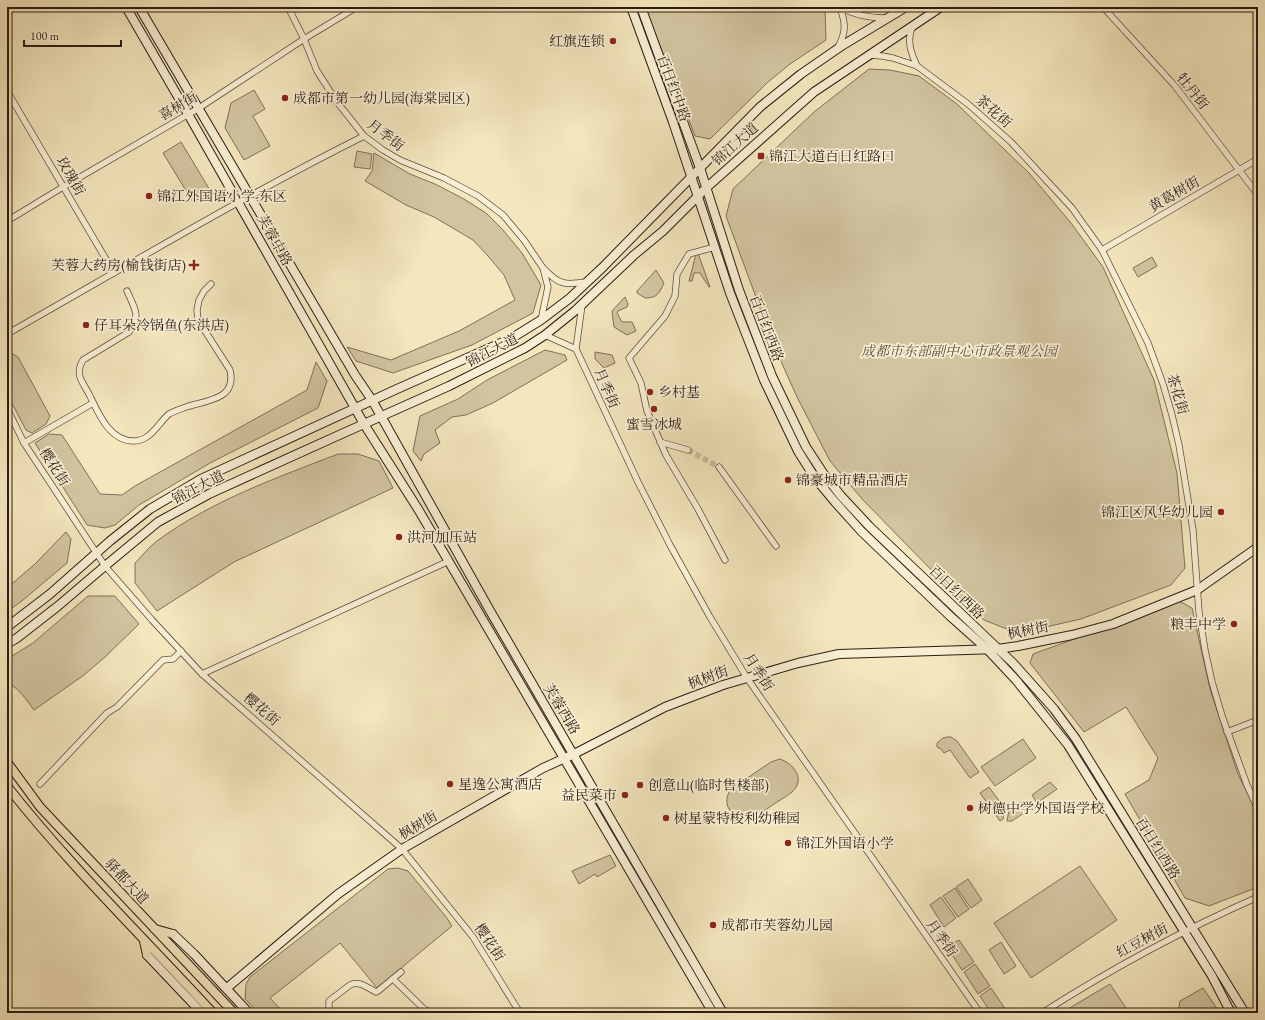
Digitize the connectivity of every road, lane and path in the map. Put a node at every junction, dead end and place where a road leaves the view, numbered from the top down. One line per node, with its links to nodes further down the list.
1 (126, 7): 19 (main road, 芙蓉中路)
2 (139, 7): 18 (main road, 芙蓉中路)
3 (288, 7): 13 (street, 月季街)
4 (357, 7): 13 (street, 喜树街)
5 (631, 7): 24 (main road, 百日红中路)
6 (641, 7): 22 (main road, 百日红中路)
7 (839, 7): 11 (street); 14 (street)
8 (906, 7): 11 (main road, 锦江大道)
9 (941, 7): 12 (main road, 锦江大道)
10 (1102, 7): 23 (street, 牡丹街)
11 (888, 18): 14 (main road, 锦江大道)
12 (915, 24): 15 (main road, 锦江大道); 16 (street)
13 (304, 39): 18 (street, 喜树街); 20 (street, 月季街)
14 (838, 49): 22 (main road, 锦江大道)
15 (862, 59): 16 (street, 茶花街); 26 (main road, 锦江大道)
16 (917, 66): 33 (street, 茶花街)
17 (7, 92): 25 (street, 玫瑰街)
18 (199, 108): 19 (street, 喜树街); 28 (main road, 芙蓉中路)
19 (188, 114): 25 (street, 喜树街); 30 (main road, 芙蓉中路)
20 (364, 136): 28 (street); 34 (street, 月季街)
21 (1258, 159): 23 (street, 黄葛树街)
22 (700, 168): 24 (main road, 锦江大道); 26 (main road, 百日红西路)
23 (1240, 170): 27 (street, 牡丹街); 33 (street, 黄葛树街)
24 (691, 178): 29 (main road, 百日红西路); 36 (main road, 锦江大道)
25 (63, 187): 31 (street, 喜树街); 35 (street, 玫瑰街)
26 (706, 188): 29 (main road, 锦江大道); 64 (main road, 百日红西路)
27 (1258, 195)
28 (250, 196): 30 (street); 44 (main road, 芙蓉中路)
29 (698, 196): 32 (main road, 百日红西路); 39 (main road, 锦江大道)
30 (238, 203): 35 (street); 47 (main road, 芙蓉中路)
31 (7, 221)
32 (715, 246): 50 (street); 63 (main road, 百日红西路)
33 (1102, 250): 60 (street, 茶花街)
34 (543, 268): 36 (street); 40 (street, 月季街)
35 (114, 273): 41 (street)
36 (586, 282): 40 (main road, 锦江大道)
37 (211, 284): 45 (street)
38 (127, 291): 45 (street)
39 (582, 305): 42 (main road, 锦江大道); 43 (street)
40 (541, 320): 44 (main road, 锦江大道)
41 (7, 334)
42 (545, 335): 43 (street); 48 (main road, 锦江大道)
43 (576, 349): 67 (street, 月季街)
44 (372, 400): 47 (main road, 锦江大道); 48 (main road, 芙蓉中路)
45 (93, 403): 51 (street)
46 (7, 408): 51 (street, 樱花街)
47 (354, 408): 49 (main road, 芙蓉中路); 56 (main road, 锦江大道)
48 (380, 417): 49 (main road, 锦江大道); 70 (main road, 芙蓉西路)
49 (364, 424): 58 (main road, 芙蓉西路); 59 (main road, 锦江大道)
50 (660, 442): 52 (street); 57 (street)
51 (24, 443): 56 (street, 樱花街)
52 (688, 450)
53 (719, 467): 54 (street)
54 (776, 546)
55 (1258, 547): 60 (main road, 枫树街)
56 (96, 553): 59 (street, 樱花街); 61 (main road, 锦江大道)
57 (725, 560)
58 (449, 561): 66 (street); 71 (main road, 芙蓉西路)
59 (105, 566): 62 (main road, 锦江大道); 65 (street, 樱花街)
60 (1197, 590): 64 (main road, 枫树街); 69 (street, 茶花街)
61 (7, 627)
62 (7, 644)
63 (987, 649): 64 (main road, 枫树街); 67 (main road, 枫树街); 80 (main road, 百日红西路)
64 (998, 649): 78 (main road, 百日红西路)
65 (181, 651): 66 (street, 樱花街); 73 (street)
66 (202, 674): 76 (street, 樱花街)
67 (747, 678): 70 (main road, 枫树街); 94 (street, 月季街)
68 (1258, 720): 69 (street)
69 (1227, 732): 75 (street, 茶花街)
70 (574, 754): 71 (main road, 枫树街); 93 (main road, 芙蓉西路)
71 (564, 759): 76 (main road, 枫树街); 92 (main road, 芙蓉西路)
72 (7, 762): 79 (main road, 驿都大道)
73 (40, 784)
74 (7, 786): 81 (main road, 驿都大道)
75 (1258, 809)
76 (402, 849): 84 (main road, 枫树街); 91 (street, 樱花街)
77 (1258, 897): 78 (street, 红豆树街)
78 (1192, 927): 80 (street, 红豆树街); 97 (main road, 百日红西路)
79 (153, 929): 84 (main road); 87 (main road, 驿都大道)
80 (1184, 931): 95 (street, 红豆树街); 96 (main road, 百日红西路)
81 (144, 940): 85 (main road); 86 (main road, 驿都大道)
82 (401, 972): 83 (street)
83 (393, 979): 89 (street); 90 (street)
84 (227, 988): 88 (main road)
85 (202, 1013)
86 (213, 1013)
87 (234, 1013)
88 (249, 1013)
89 (330, 1013)
90 (430, 1013)
91 (520, 1013)
92 (713, 1013)
93 (724, 1013)
94 (980, 1013)
95 (1042, 1013)
96 (1231, 1013)
97 (1245, 1013)

